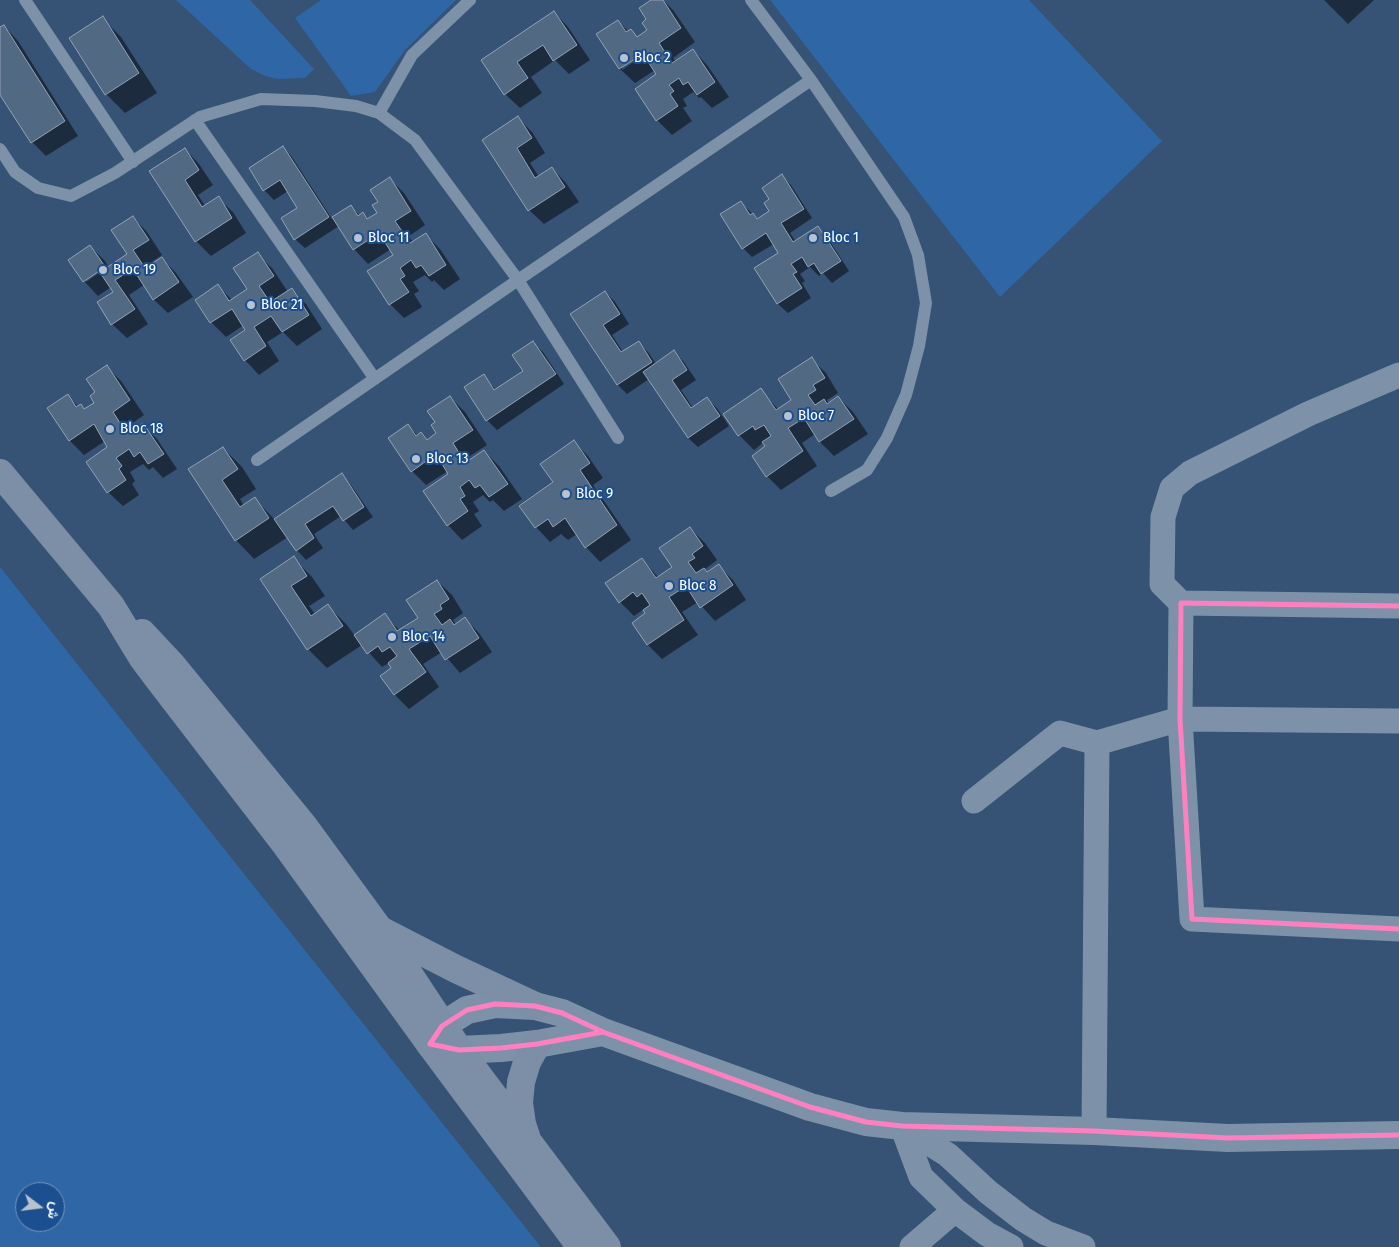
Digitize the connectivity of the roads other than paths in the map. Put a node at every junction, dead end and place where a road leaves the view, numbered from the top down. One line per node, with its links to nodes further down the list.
1 (25, 0): 8 (lane)
2 (470, 0): 5 (lane)
3 (751, 0): 4 (lane)
4 (811, 80): 9 (lane); 15 (lane)
5 (379, 113): 6 (lane); 9 (lane)
6 (195, 120): 8 (lane); 11 (lane)
7 (0, 149): 8 (lane)
8 (133, 162)
9 (518, 280): 11 (lane); 12 (lane)
10 (1399, 375): 16 (street)
11 (375, 379): 13 (lane)
12 (618, 438)
13 (256, 460)
14 (0, 473): 17 (main road)
15 (832, 491)
16 (1181, 603): 18 (street); 19 (street)
17 (111, 606): 24 (main road); 27 (main road)
18 (1399, 606)
19 (1180, 719): 20 (street); 21 (street); 23 (street)
20 (1399, 721)
21 (1097, 743): 22 (street); 31 (street)
22 (974, 801)
23 (1399, 928)
24 (379, 929): 25 (main road); 27 (main road)
25 (536, 1006): 26 (street); 27 (street)
26 (603, 1032): 28 (street); 30 (street)
27 (436, 1035): 29 (main road); 35 (main road)
28 (537, 1044): 29 (street); 33 (main road)
29 (459, 1050): 33 (main road)
30 (902, 1126): 31 (street); 34 (street); 39 (street)
31 (1094, 1131): 32 (street)
32 (1399, 1135)
33 (529, 1144): 36 (main road)
34 (955, 1210): 37 (street); 38 (street)
35 (580, 1247)
36 (607, 1247)
37 (912, 1247)
38 (1011, 1247)
39 (1083, 1247)

